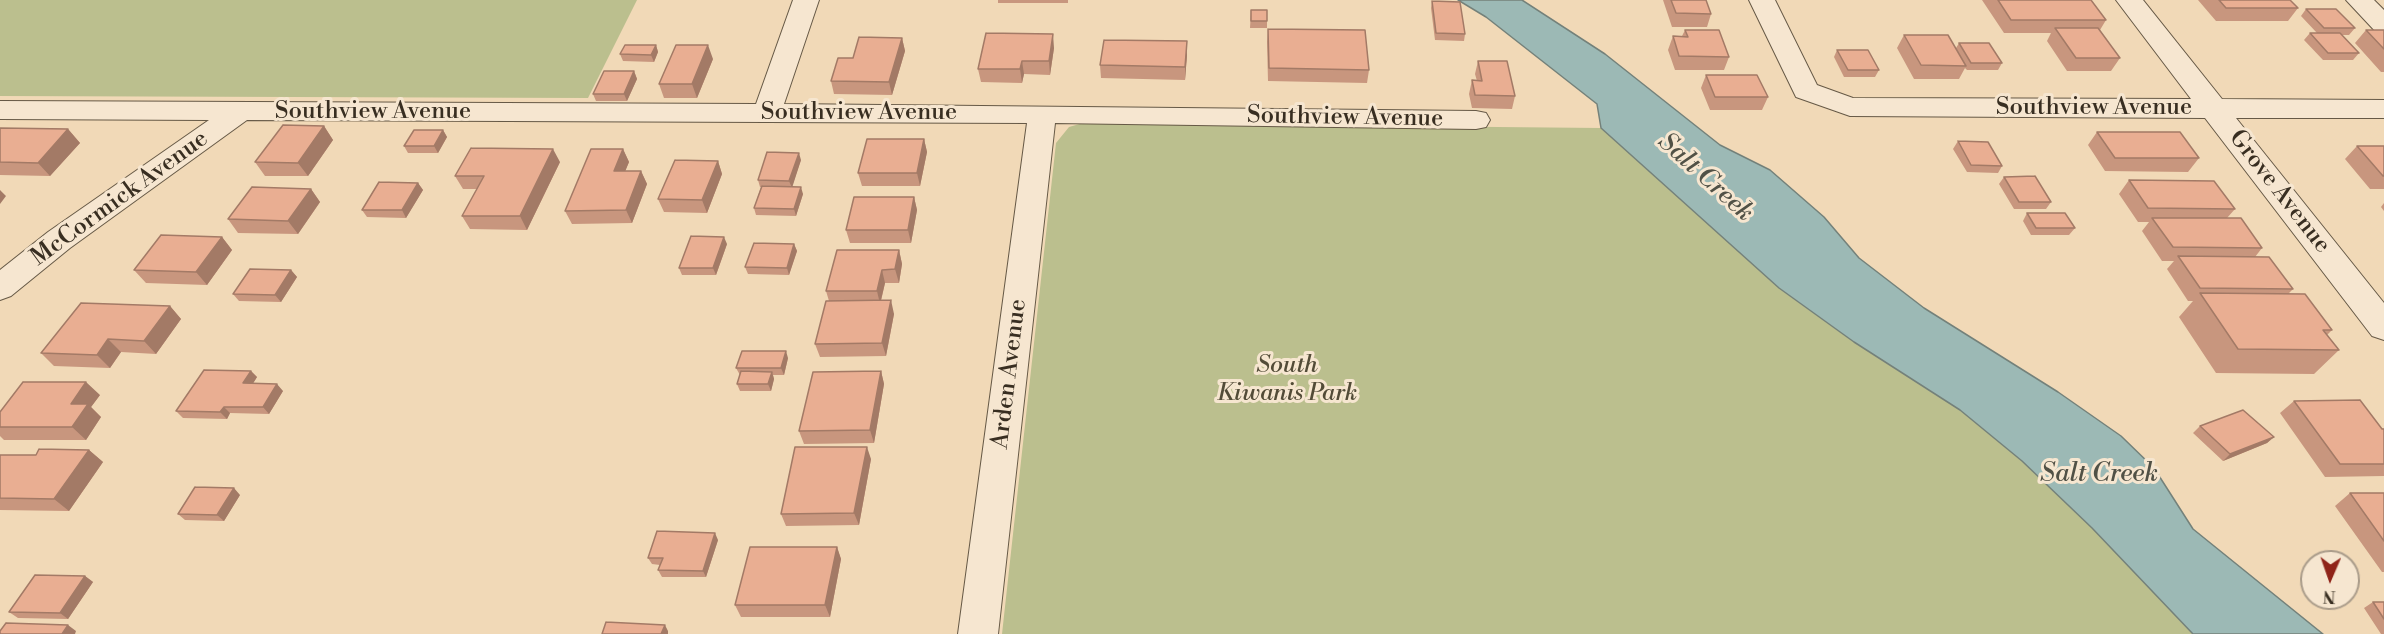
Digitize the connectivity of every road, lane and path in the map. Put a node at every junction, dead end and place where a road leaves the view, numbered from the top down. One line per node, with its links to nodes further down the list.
1 (807, 0): 10 (street)
2 (1762, 0): 6 (street, Southview Avenue)
3 (2129, 0): 6 (street, Grove Avenue)
4 (2359, 0): 5 (street)
5 (2384, 25)
6 (2214, 109): 7 (street, Southview Avenue); 14 (street, Grove Avenue)
7 (2384, 109)
8 (0, 110): 9 (street, Southview Avenue)
9 (241, 111): 10 (street, Southview Avenue); 13 (street, McCormick Avenue)
10 (767, 113): 11 (street, Southview Avenue)
11 (1042, 114): 12 (street, Southview Avenue); 15 (street, Arden Avenue)
12 (1476, 120)
13 (0, 288)
14 (2384, 327)
15 (978, 634)

